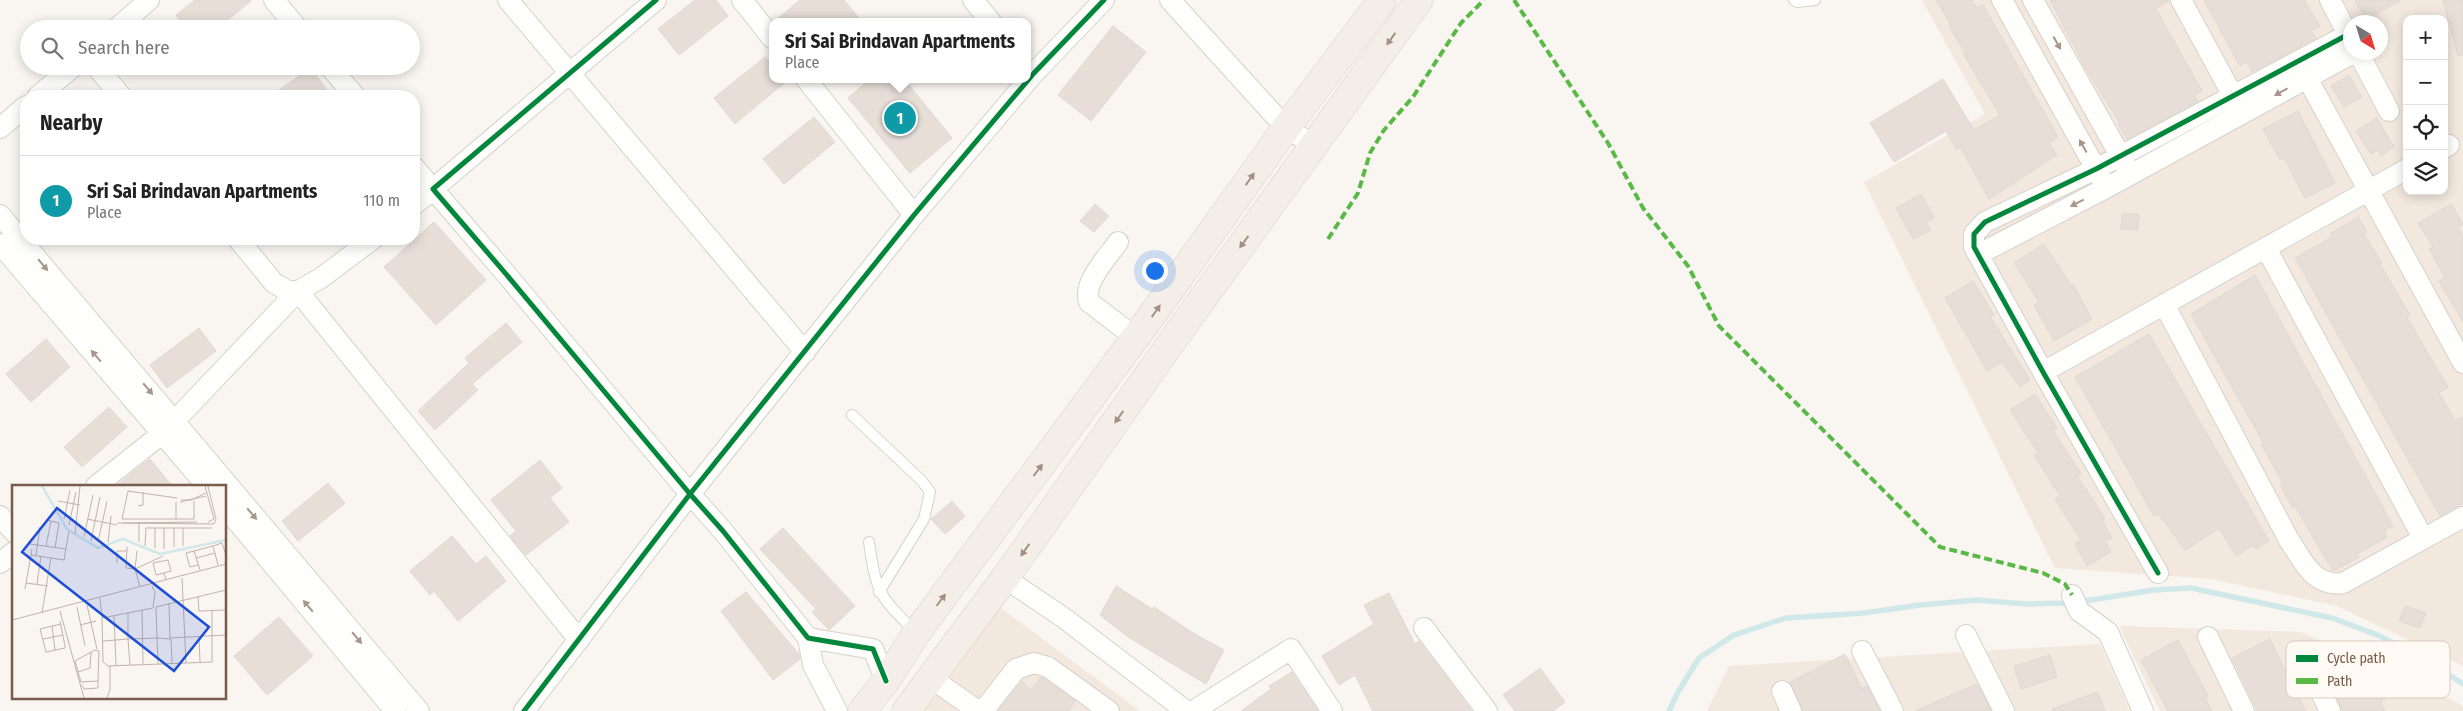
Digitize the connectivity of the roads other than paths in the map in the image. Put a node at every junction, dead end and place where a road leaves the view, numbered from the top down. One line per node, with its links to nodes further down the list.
1 (149, 0): 18 (street)
2 (274, 0): 19 (street)
3 (508, 0): 26 (street)
4 (656, 0): 26 (street)
5 (742, 0): 21 (street)
6 (973, 0): 17 (street)
7 (1104, 0): 25 (street)
8 (1170, 0): 41 (street)
9 (1382, 0): 41 (main road)
10 (1419, 0): 42 (main road, one-way to 42)
11 (1794, 0): 12 (lane)
12 (1815, 0)
13 (2002, 0): 44 (street, one-way to 13)
14 (2033, 0): 43 (street, one-way to 43)
15 (2181, 0): 36 (street)
16 (2330, 0): 20 (street)
17 (988, 18)
18 (126, 20)
19 (291, 20)
20 (2343, 25)
21 (769, 34)
22 (2343, 48): 36 (street)
23 (2343, 51): 30 (street)
24 (2362, 60): 38 (street)
25 (1031, 69)
26 (568, 73): 49 (street); 65 (street)
27 (63, 75): 33 (street)
28 (104, 75): 34 (street)
29 (338, 75): 35 (street)
30 (2307, 78): 39 (street, one-way to 39); 50 (street)
31 (809, 83): 53 (street)
32 (1020, 83): 53 (street)
33 (45, 90)
34 (116, 90)
35 (350, 90)
36 (2233, 96): 39 (street); 43 (street)
37 (20, 111): 40 (street)
38 (2389, 111)
39 (2242, 114): 47 (street)
40 (0, 128)
41 (1286, 128): 42 (street); 64 (main road, one-way to 41)
42 (1314, 146): 69 (main road, one-way to 69)
43 (2120, 156): 44 (street); 47 (street)
44 (2096, 169): 48 (street); 61 (street)
45 (2403, 171): 50 (street)
46 (420, 174): 49 (street)
47 (2130, 175): 48 (street)
48 (2106, 188): 61 (street, one-way to 61)
49 (432, 189): 51 (street); 76 (street)
50 (2368, 190): 60 (street); 67 (street)
51 (420, 200)
52 (0, 215): 54 (street, one-way to 54)
53 (914, 215): 65 (street)
54 (20, 240)
55 (1118, 242): 64 (street)
56 (0, 244): 71 (street, one-way to 56)
57 (24, 245): 71 (street, one-way to 71)
58 (243, 245): 62 (street)
59 (365, 245): 62 (street)
60 (2266, 248): 63 (street); 81 (street)
61 (1979, 254): 68 (street)
62 (298, 291): 71 (street); 94 (street)
63 (2164, 304): 68 (street); 81 (street)
64 (1136, 338): 66 (main road)
65 (804, 352): 76 (street)
66 (1117, 363): 69 (main road); 90 (main road, one-way to 66)
67 (2463, 363)
68 (2043, 372): 85 (street)
69 (1144, 382): 86 (main road, one-way to 86)
70 (852, 415): 87 (lane)
71 (169, 427): 72 (street); 73 (street); 74 (street, one-way to 74)
72 (97, 485)
73 (206, 485)
74 (220, 485)
75 (226, 492): 101 (street, one-way to 101)
76 (690, 494): 93 (street); 94 (street)
77 (226, 508): 100 (street, one-way to 77)
78 (0, 516): 80 (street)
79 (2463, 517): 81 (street)
80 (12, 530)
81 (2423, 538)
82 (869, 542): 87 (lane)
83 (12, 553): 84 (street)
84 (0, 562)
85 (2158, 573)
86 (1005, 578): 96 (main road); 109 (street)
87 (879, 592): 90 (lane)
88 (2074, 601): 116 (street)
89 (1424, 628): 112 (street)
90 (917, 632): 97 (main road)
91 (1966, 635): 115 (street)
92 (2208, 637): 117 (street)
93 (808, 638): 97 (street); 103 (street)
94 (578, 640): 102 (street)
95 (1862, 651): 114 (street)
96 (931, 678): 105 (main road); 106 (street)
97 (886, 681): 104 (main road)
98 (1782, 691): 113 (street)
99 (2324, 698): 118 (street)
100 (395, 711)
101 (419, 711)
102 (524, 711)
103 (837, 711)
104 (862, 711)
105 (906, 711)
106 (978, 711)
107 (983, 711): 108 (street)
108 (1109, 711)
109 (1186, 711)
110 (1193, 711): 111 (street)
111 (1332, 711)
112 (1487, 711)
113 (1792, 711)
114 (1893, 711)
115 (2004, 711)
116 (2143, 711)
117 (2244, 711)
118 (2330, 711)

